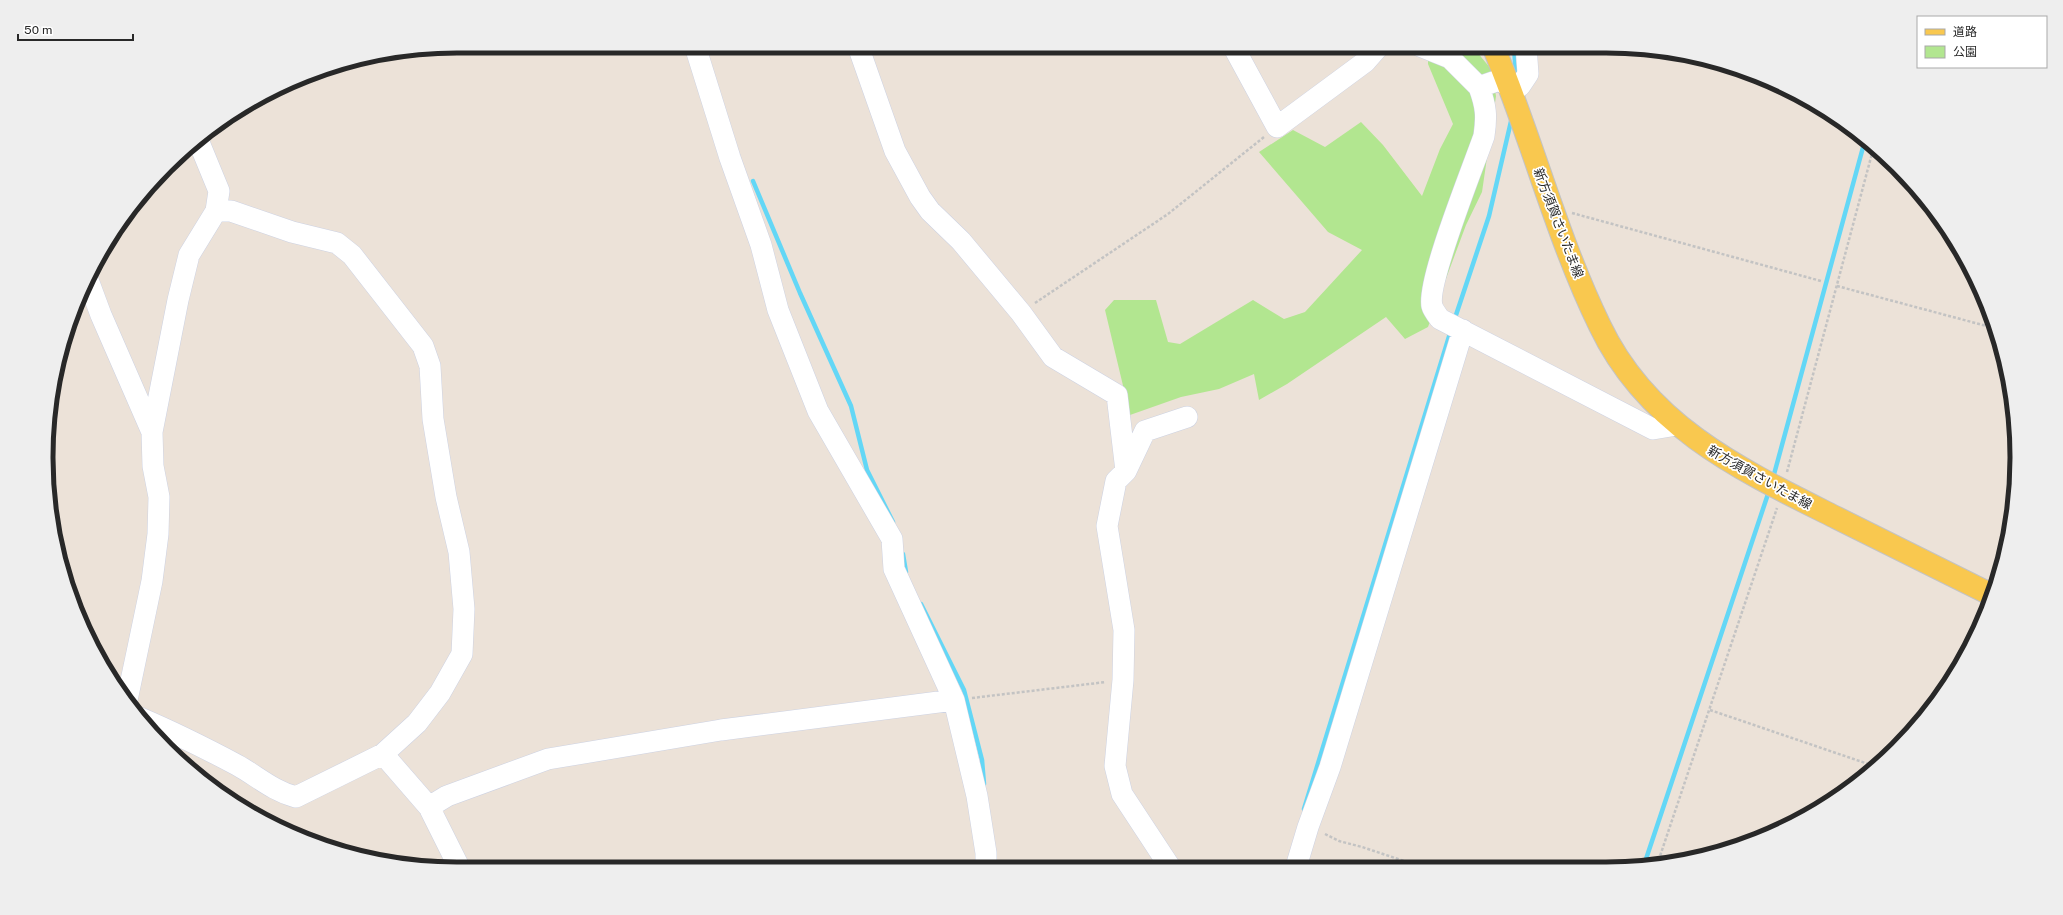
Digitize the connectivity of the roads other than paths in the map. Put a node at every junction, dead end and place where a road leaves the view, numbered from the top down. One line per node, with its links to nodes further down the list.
1 (697, 53): 20 (street)
2 (860, 53): 17 (street)
3 (1237, 53): 4 (street)
4 (1373, 53)
5 (1438, 53): 8 (street)
6 (1496, 53): 9 (main road, 新方須賀さいたま線)
7 (1526, 53): 9 (street)
8 (1479, 87): 9 (street); 13 (street)
9 (1510, 87): 15 (main road, 新方須賀さいたま線)
10 (200, 146): 11 (street)
11 (216, 211): 16 (street); 22 (street)
12 (91, 288): 16 (street)
13 (1463, 330): 15 (street); 27 (street)
14 (1187, 417): 17 (street)
15 (1677, 425): 18 (main road, 新方須賀さいたま線)
16 (152, 432): 19 (street)
17 (1126, 471): 26 (street)
18 (1987, 593)
19 (129, 692)
20 (954, 700): 23 (street); 25 (street)
21 (152, 723): 22 (street)
22 (383, 754): 23 (street)
23 (429, 807): 24 (street)
24 (456, 862)
25 (986, 862)
26 (1167, 862)
27 (1297, 862)

